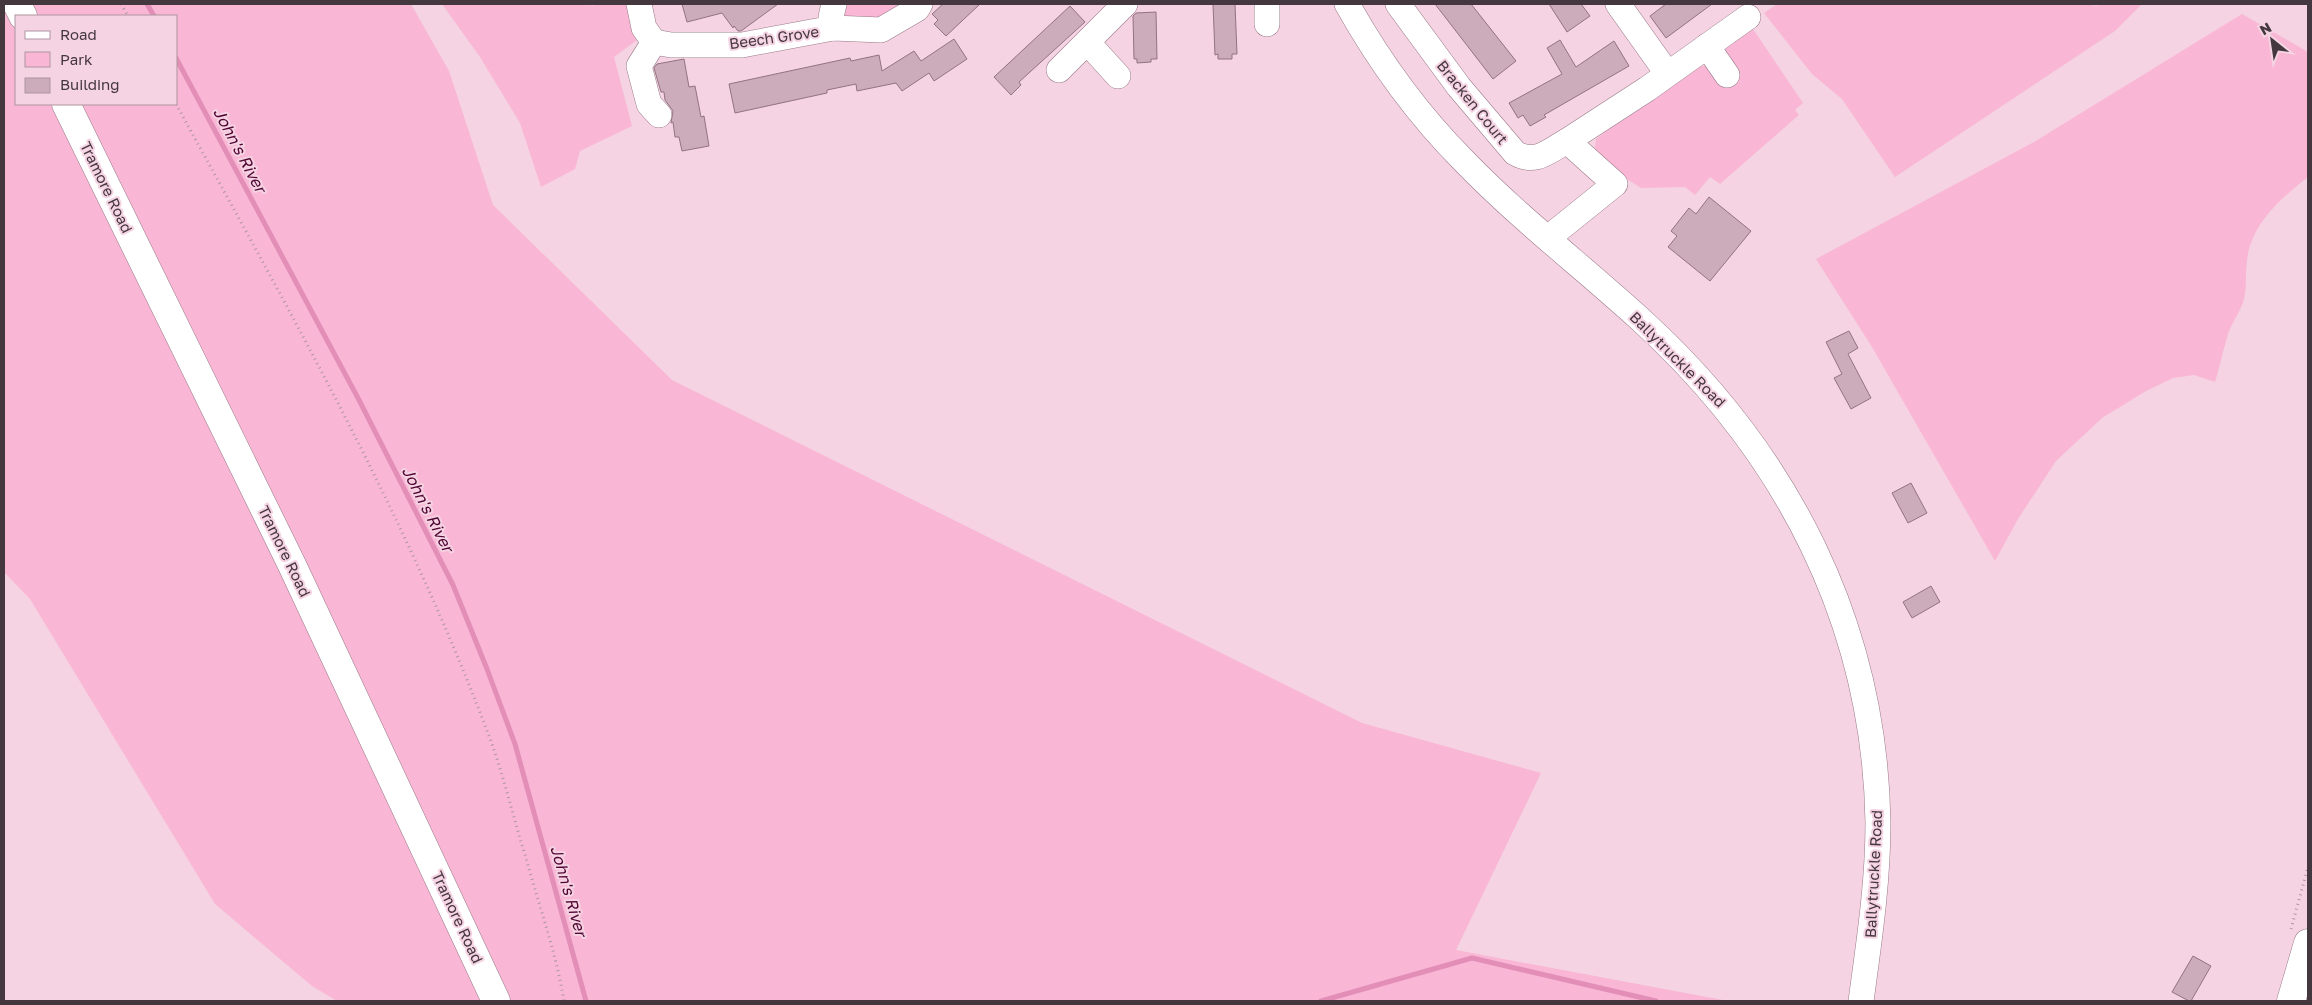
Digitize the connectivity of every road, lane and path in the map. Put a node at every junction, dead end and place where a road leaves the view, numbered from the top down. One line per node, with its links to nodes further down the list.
1 (121, 4): 8 (path)
2 (639, 4): 11 (street)
3 (920, 4): 9 (street, Beech Grove)
4 (1125, 4): 12 (street)
5 (1347, 4): 22 (street, Ballytruckle Road)
6 (1398, 4): 21 (street, Bracken Court)
7 (1618, 4): 15 (street)
8 (127, 15)
9 (834, 16): 11 (street, Beech Grove)
10 (1748, 17): 13 (street, Bracken Court)
11 (654, 42): 20 (street)
12 (1088, 43): 14 (street); 17 (street)
13 (1707, 46): 15 (street, Bracken Court); 16 (street)
14 (1059, 70)
15 (1667, 73): 21 (street, Bracken Court)
16 (1727, 75)
17 (1118, 76)
18 (66, 105): 24 (main road, Tramore Road)
19 (177, 105): 25 (path)
20 (660, 115)
21 (1566, 141): 22 (street)
22 (1548, 238): 26 (street, Ballytruckle Road)
23 (2308, 943): 27 (main road)
24 (496, 1001)
25 (564, 1001)
26 (1861, 1001)
27 (2291, 1001)

